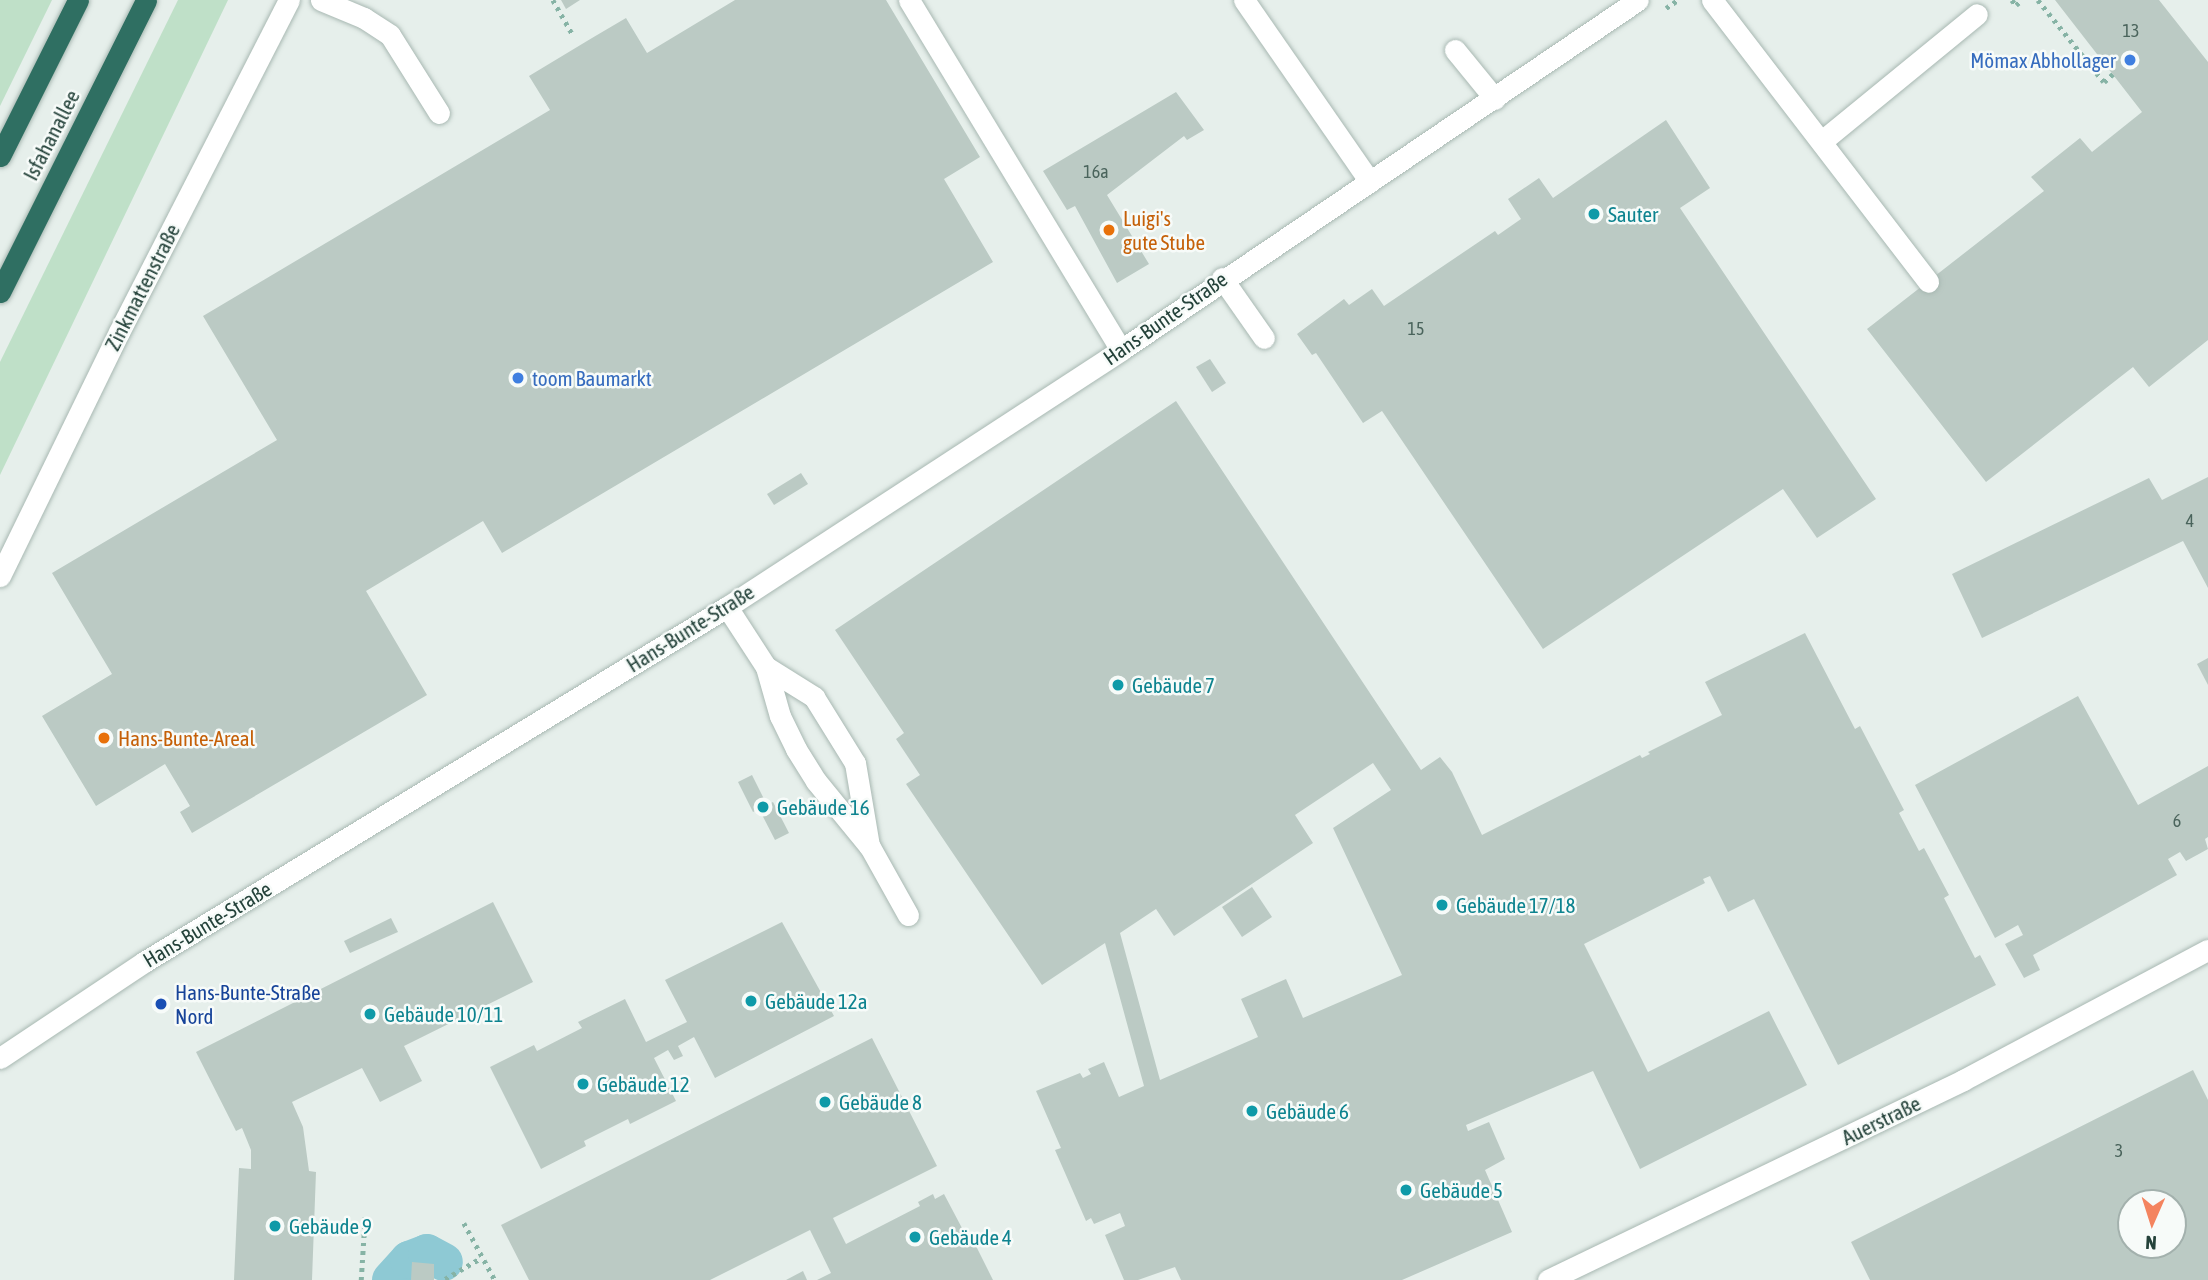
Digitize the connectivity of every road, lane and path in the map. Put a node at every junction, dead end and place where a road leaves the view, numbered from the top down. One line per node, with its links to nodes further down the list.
1 (78, 0): 20 (highway, Isfahanallee)
2 (146, 0): 24 (highway, Isfahanallee)
3 (289, 0): 27 (street, Zinkmattenstraße)
4 (321, 0): 18 (street)
5 (553, 0): 14 (path)
6 (909, 0): 26 (street)
7 (1244, 0): 21 (street)
8 (1638, 0): 17 (street, Hans-Bunte-Straße)
9 (1712, 0): 19 (street)
10 (2012, 0): 11 (path)
11 (2022, 0)
12 (2038, 0): 16 (path)
13 (1977, 14): 19 (street)
14 (573, 35)
15 (1455, 50): 17 (street)
16 (2113, 74)
17 (1495, 99): 21 (street, Hans-Bunte-Straße)
18 (439, 113)
19 (1822, 141): 23 (street)
20 (0, 156)
21 (1370, 182): 22 (street, Hans-Bunte-Straße)
22 (1222, 278): 25 (street); 26 (street, Hans-Bunte-Straße)
23 (1928, 282)
24 (0, 292)
25 (1264, 338)
26 (1121, 350): 28 (street, Hans-Bunte-Straße)
27 (0, 576)
28 (727, 607): 29 (street); 33 (street, Hans-Bunte-Straße)
29 (766, 667): 30 (street); 30 (street)
30 (870, 847): 31 (street)
31 (908, 915)
32 (2208, 950): 40 (street, Auerstraße)
33 (0, 1058)
34 (365, 1216): 38 (path)
35 (464, 1223): 36 (path)
36 (481, 1258): 37 (path); 39 (path)
37 (444, 1279)
38 (361, 1280)
39 (495, 1280)
40 (1548, 1280)

